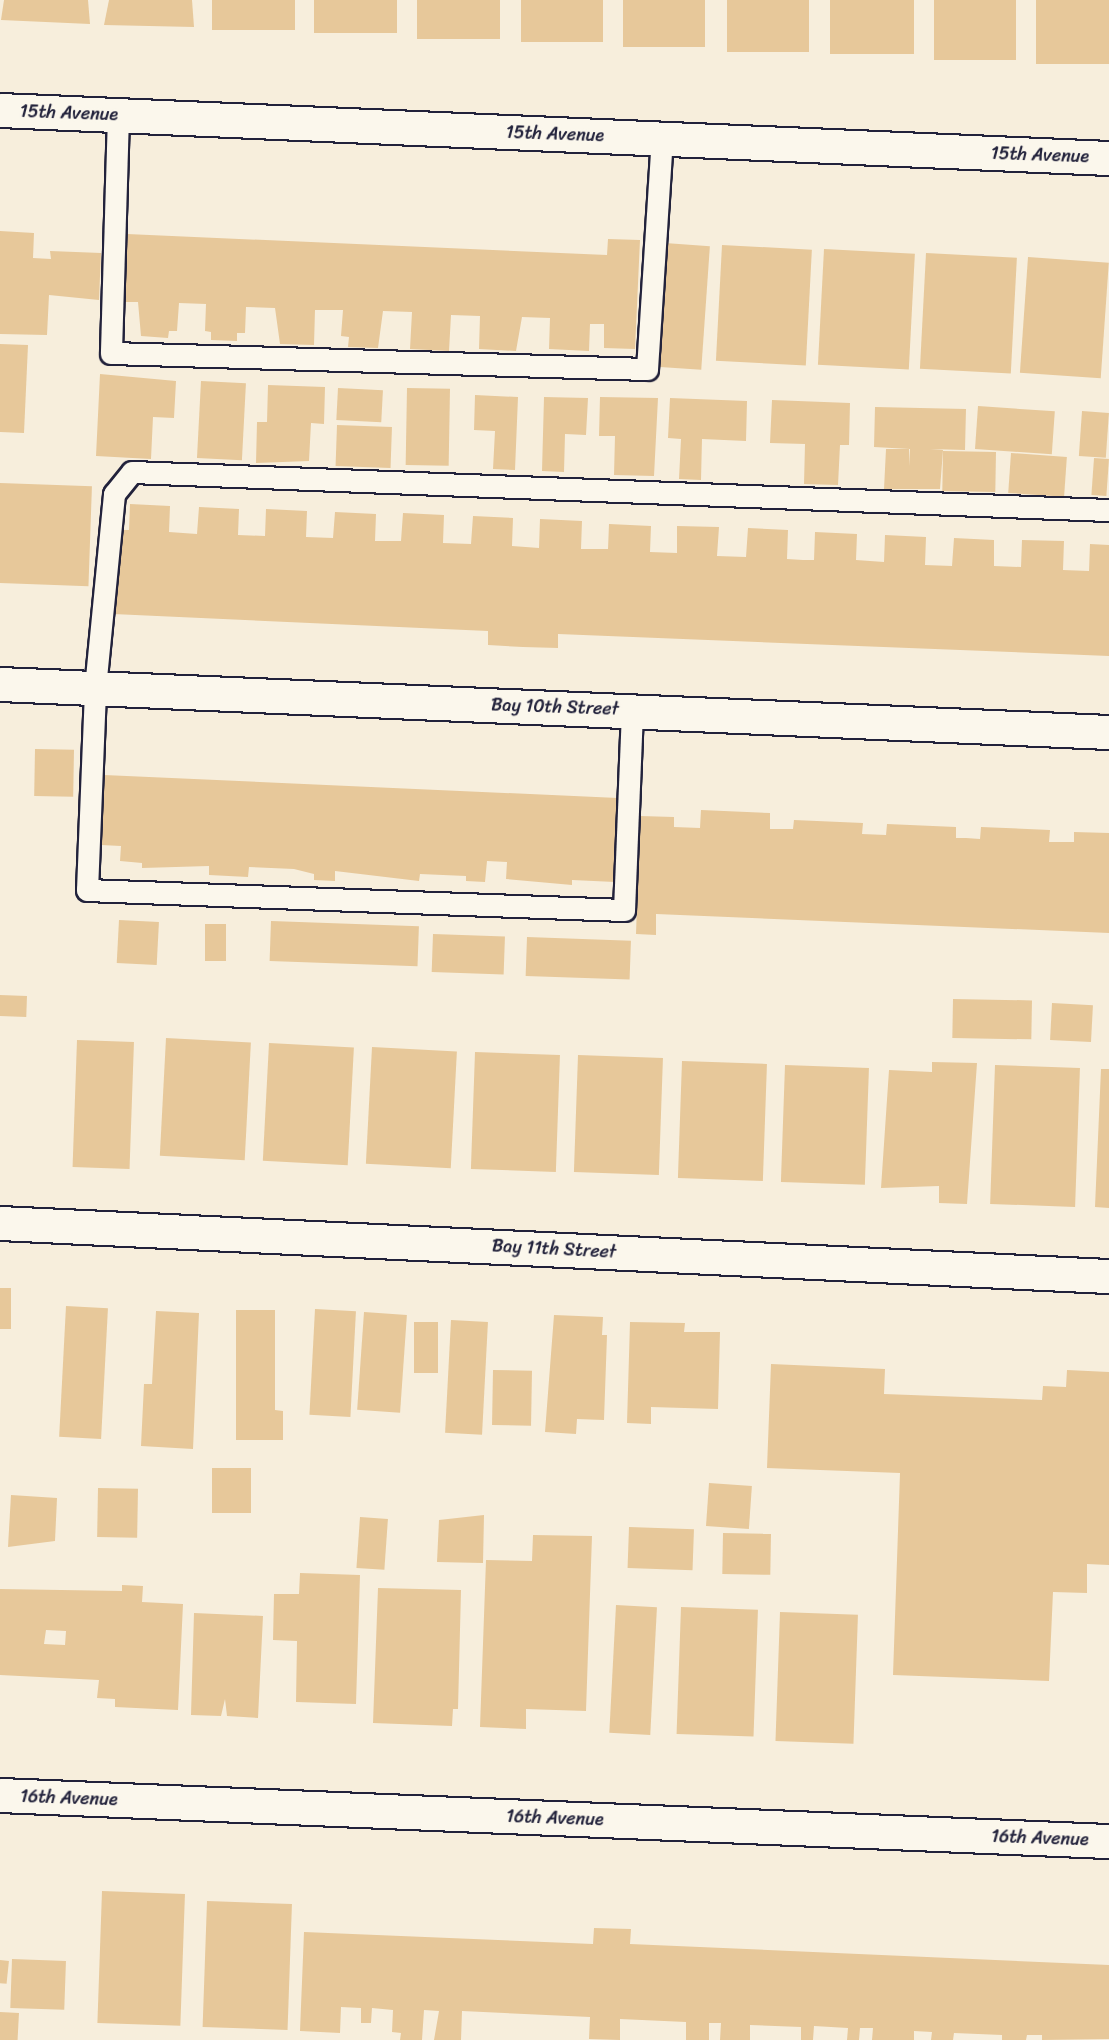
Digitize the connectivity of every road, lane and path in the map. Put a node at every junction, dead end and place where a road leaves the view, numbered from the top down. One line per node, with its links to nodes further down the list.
1 (0, 110): 2 (street, 15th Avenue)
2 (118, 115): 3 (street, 15th Avenue); 3 (lane)
3 (662, 138): 4 (street, 15th Avenue)
4 (1109, 158)
5 (1109, 510): 7 (lane)
6 (0, 684): 7 (street, Bay 10th Street)
7 (95, 688): 8 (street, Bay 10th Street); 8 (lane)
8 (632, 711): 9 (street, Bay 10th Street)
9 (1109, 732)
10 (0, 1222): 11 (street, Bay 11th Street)
11 (1109, 1276)
12 (0, 1795): 13 (street, 16th Avenue)
13 (1109, 1841)

